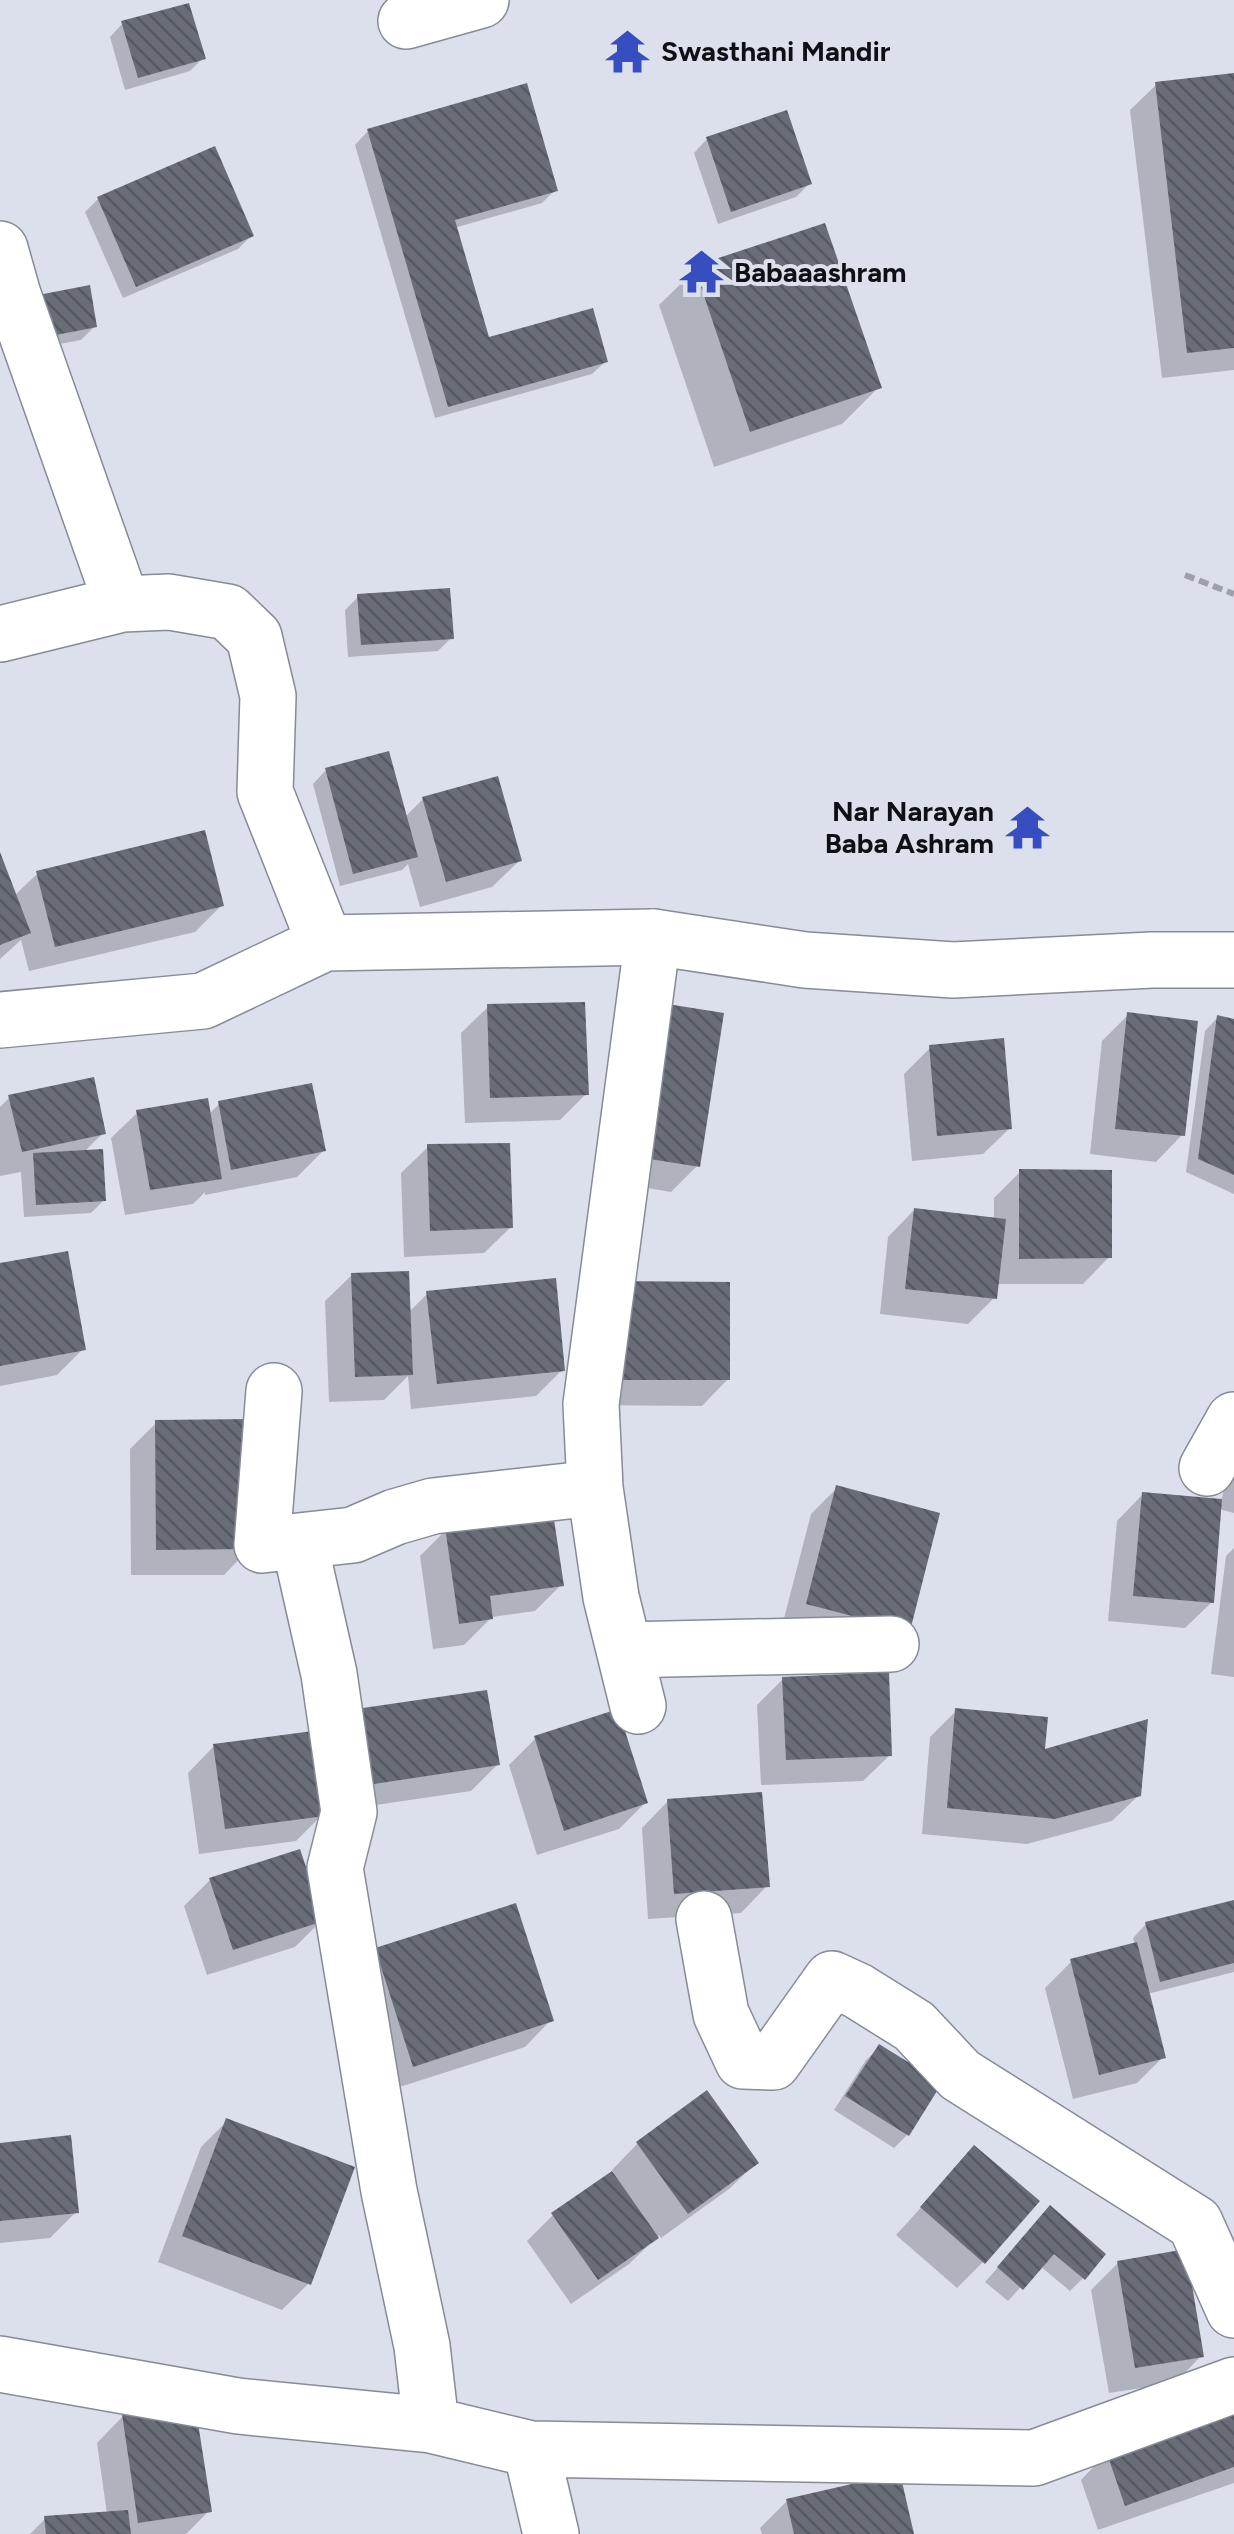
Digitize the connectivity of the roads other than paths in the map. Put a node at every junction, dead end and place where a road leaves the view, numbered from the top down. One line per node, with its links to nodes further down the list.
1 (481, 0): 2 (street)
2 (406, 21)
3 (4, 281): 4 (street)
4 (122, 604): 5 (street); 7 (street)
5 (0, 634)
6 (653, 937): 7 (street); 8 (street); 13 (street)
7 (324, 943): 9 (street)
8 (1234, 960)
9 (0, 1020)
10 (274, 1391): 14 (street)
11 (1234, 1420): 12 (street)
12 (1207, 1468)
13 (594, 1488): 14 (street); 16 (street)
14 (298, 1541): 22 (street)
15 (891, 1644): 16 (street)
16 (624, 1650): 17 (street)
17 (638, 1706)
18 (704, 1919): 19 (street)
19 (1234, 2310)
20 (0, 2364): 22 (street)
21 (1234, 2384): 23 (street)
22 (431, 2425): 23 (street)
23 (531, 2449): 24 (street)
24 (551, 2534)

